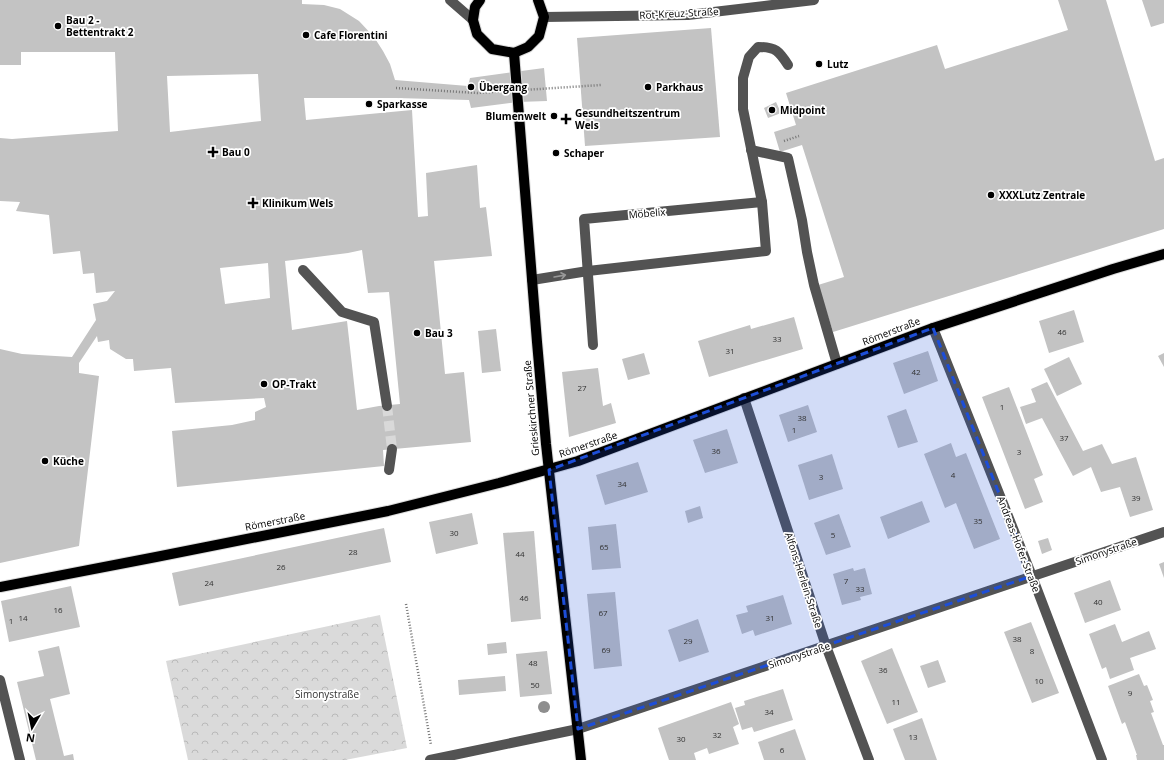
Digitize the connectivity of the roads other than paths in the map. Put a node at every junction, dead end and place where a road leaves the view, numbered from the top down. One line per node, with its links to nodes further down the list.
1 (450, 0): 6 (street)
2 (480, 0): 6 (main road)
3 (538, 0): 5 (main road)
4 (814, 0): 5 (street, Rot-Kreuz-Straße)
5 (544, 17): 7 (main road)
6 (473, 20): 7 (main road)
7 (514, 53): 14 (main road, Grieskirchner Straße)
8 (788, 65): 9 (street)
9 (751, 150): 10 (street); 17 (street)
10 (762, 202): 13 (street); 13 (street, Möbelix)
11 (1164, 254): 15 (main road, Römerstraße)
12 (303, 270): 19 (street)
13 (588, 271): 14 (street, one-way to 13); 16 (street, Möbelix)
14 (532, 280): 22 (main road, Grieskirchner Straße)
15 (934, 328): 17 (main road, Römerstraße); 24 (street, Andreas-Hofer-Straße)
16 (593, 345)
17 (837, 364): 18 (main road, Römerstraße)
18 (744, 398): 22 (main road, Römerstraße); 26 (street, Alfons-Herlein-Straße)
19 (387, 406)
20 (392, 449): 21 (street)
21 (389, 470)
22 (549, 470): 25 (main road, Römerstraße); 28 (main road, Grieskirchner Straße)
23 (1164, 532): 24 (street, Simonystraße)
24 (1032, 576): 26 (street, Simonystraße); 33 (street, Andreas-Hofer-Straße)
25 (0, 587)
26 (826, 646): 28 (street, Simonystraße); 32 (street, Alfons-Herlein-Straße)
27 (0, 680): 29 (street)
28 (578, 729): 30 (street, Simonystraße); 31 (main road, Grieskirchner Straße)
29 (20, 760)
30 (432, 760)
31 (581, 760)
32 (869, 760)
33 (1102, 760)

